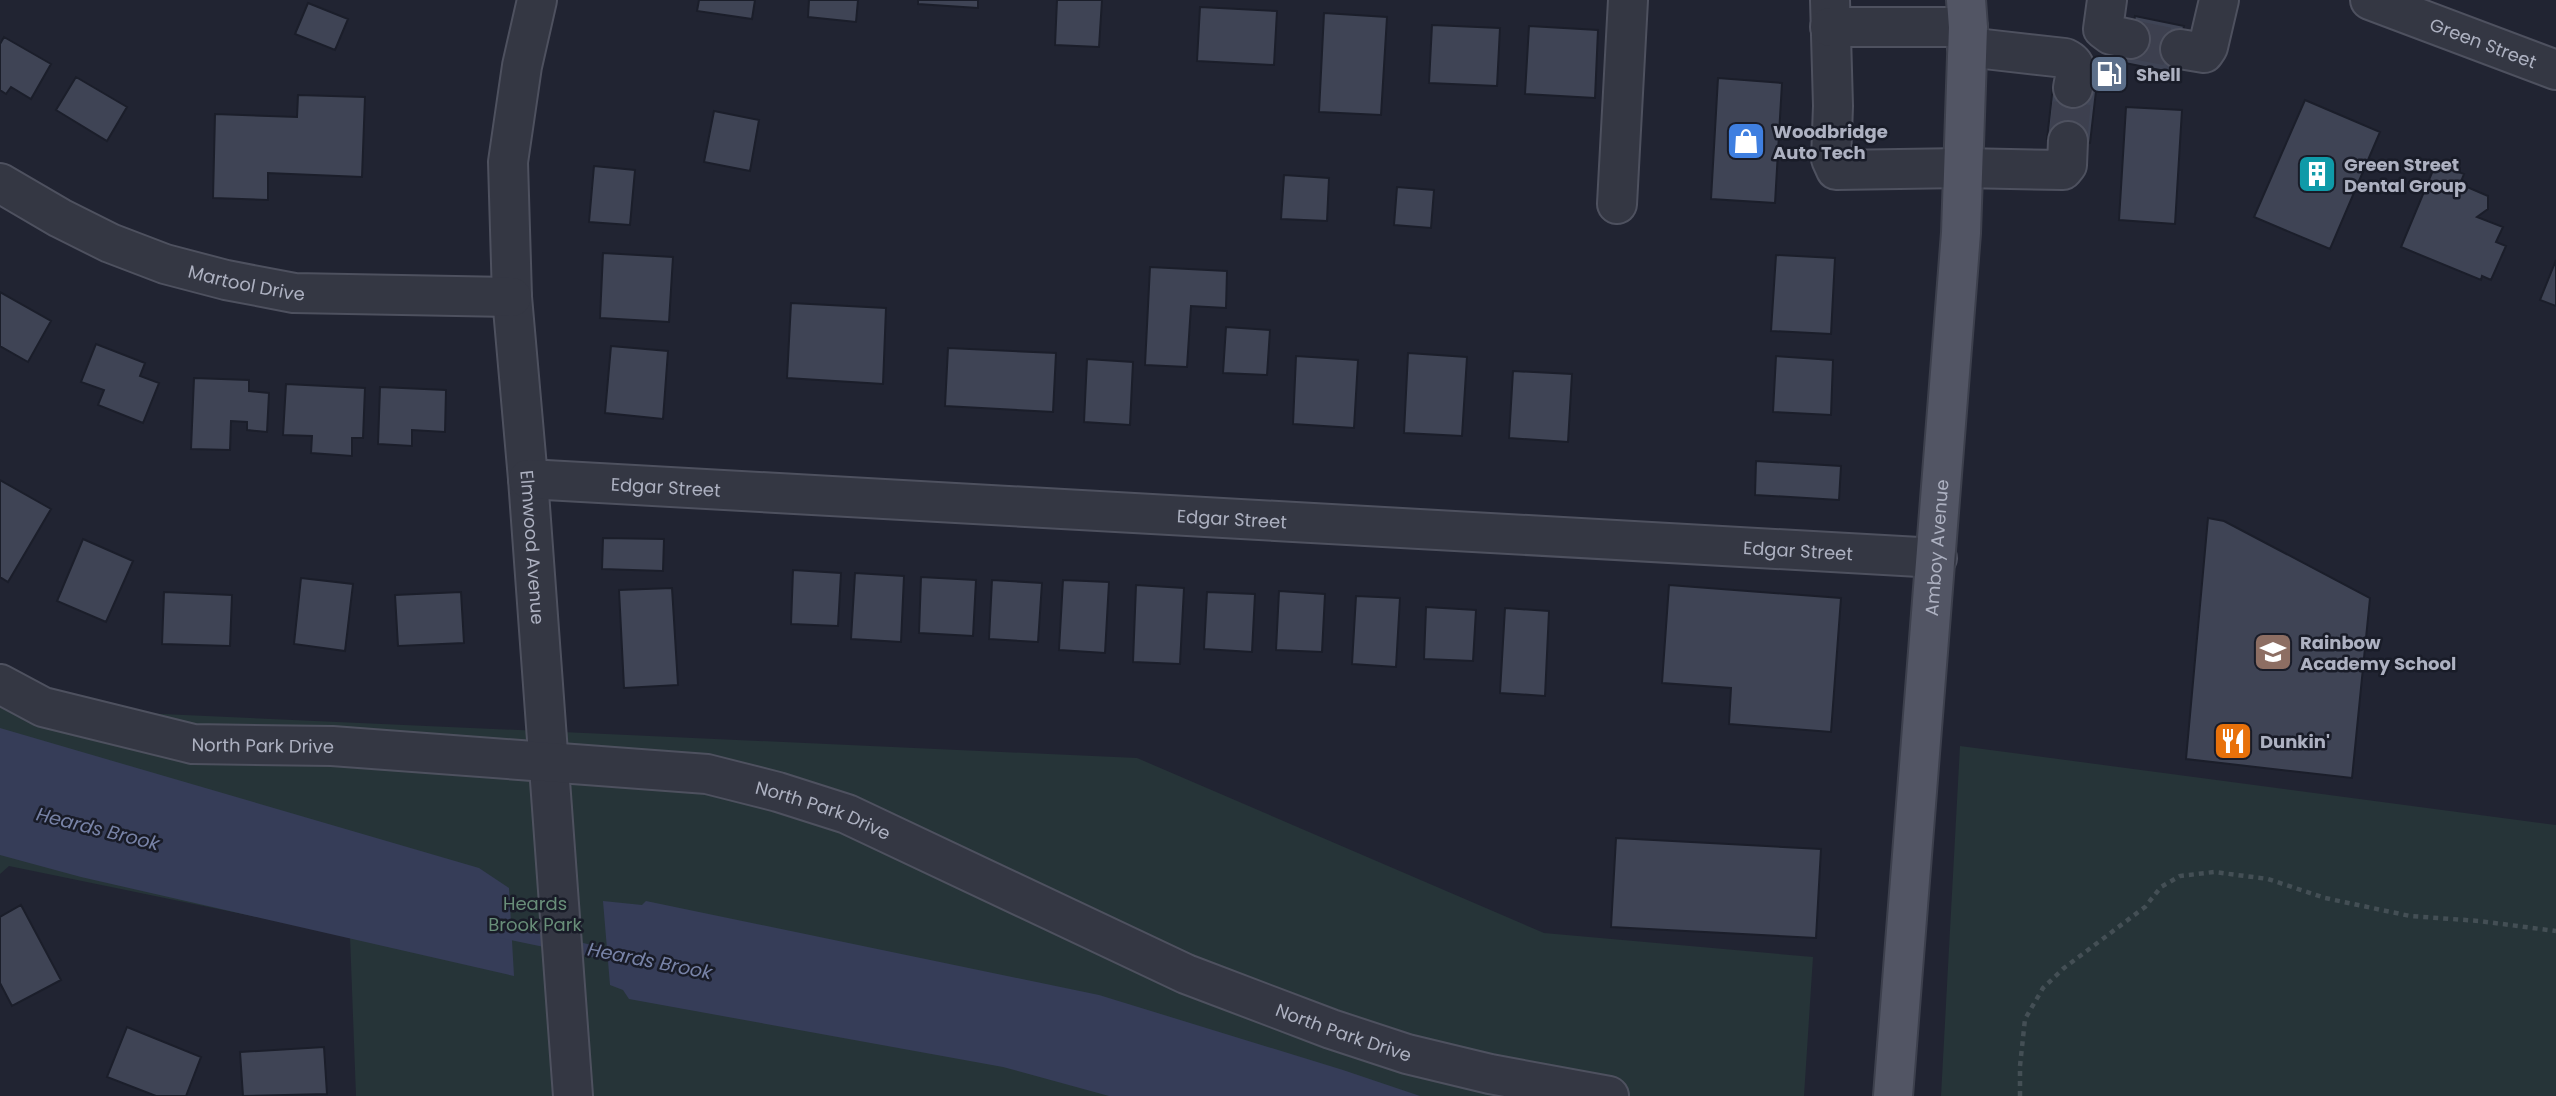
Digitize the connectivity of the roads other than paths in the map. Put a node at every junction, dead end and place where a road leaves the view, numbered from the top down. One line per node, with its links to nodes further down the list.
1 (537, 0): 16 (street, Elmwood Avenue)
2 (1628, 0): 15 (street)
3 (2107, 0): 8 (street)
4 (2218, 0): 9 (street)
5 (2370, 0): 10 (street, Green Street)
6 (1830, 14): 7 (street); 13 (street)
7 (1967, 25): 11 (street); 13 (main road, Amboy Avenue)
8 (2130, 39)
9 (2179, 49)
10 (2556, 71)
11 (2073, 88)
12 (2068, 141): 13 (street)
13 (1963, 168): 18 (main road, Amboy Avenue)
14 (0, 183): 16 (street, Martool Drive)
15 (1617, 204)
16 (512, 297): 17 (street, Elmwood Avenue)
17 (528, 479): 18 (street, Edgar Street); 20 (street, Elmwood Avenue)
18 (1937, 558): 23 (main road, Amboy Avenue)
19 (0, 684): 20 (street, North Park Drive)
20 (548, 762): 21 (street, Elmwood Avenue); 22 (street, North Park Drive)
21 (573, 1096)
22 (1609, 1096)
23 (1893, 1096)

